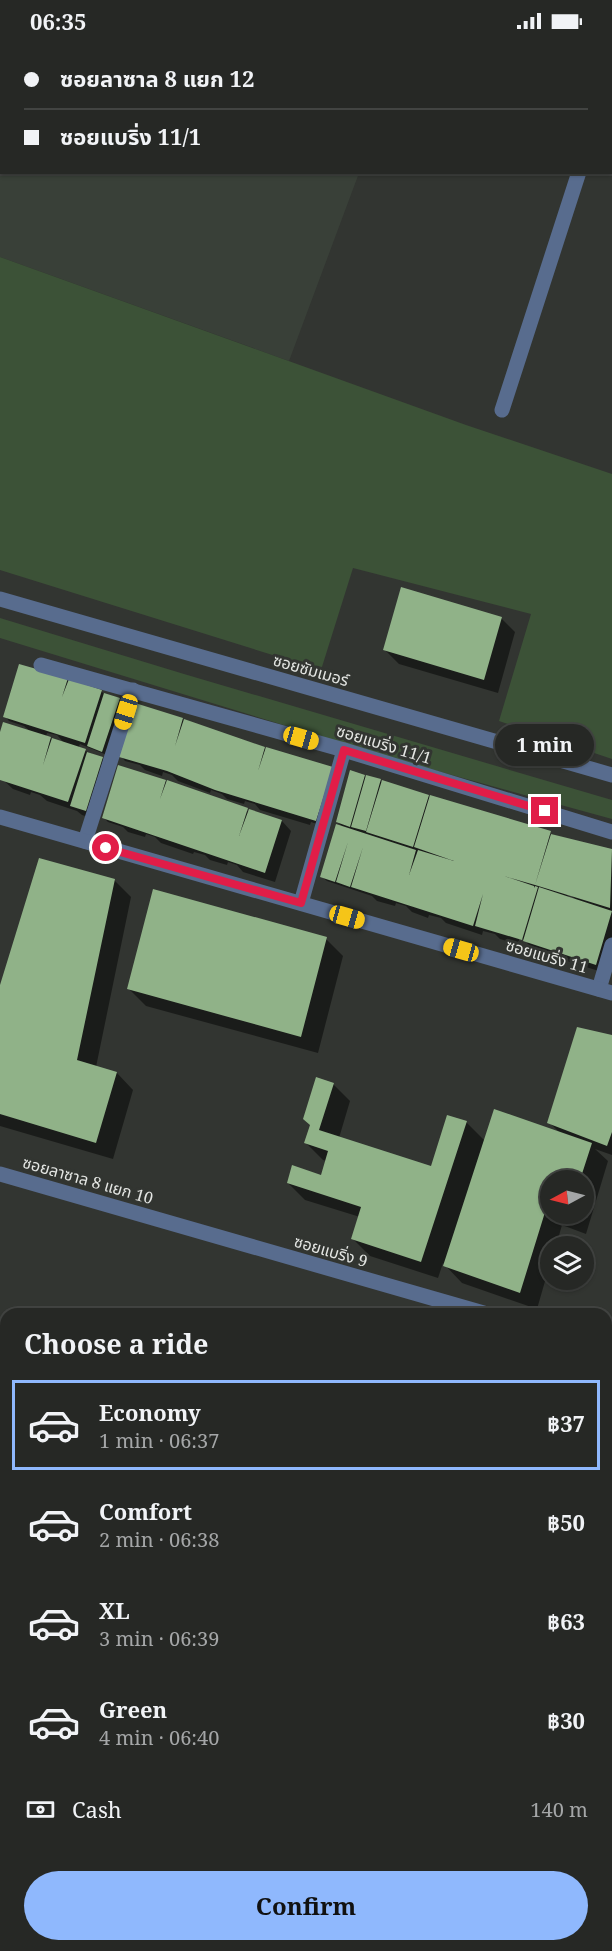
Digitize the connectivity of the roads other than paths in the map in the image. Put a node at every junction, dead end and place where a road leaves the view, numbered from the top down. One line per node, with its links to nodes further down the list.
1 (578, 174): 2 (street)
2 (502, 410)
3 (0, 599): 7 (street, ซอยซัมเมอร์)
4 (41, 664): 5 (street, ซอยแบริ่ง 11/1)
5 (132, 690): 6 (street, ซอยแบริ่ง 11/1); 10 (street)
6 (344, 750): 9 (street, ซอยแบริ่ง 11/1); 11 (street)
7 (612, 775)
8 (0, 817): 10 (street, ซอยแบริ่ง 11)
9 (612, 832)
10 (85, 842): 11 (street, ซอยแบริ่ง 11)
11 (301, 903): 13 (street, ซอยแบริ่ง 11)
12 (612, 945): 13 (street)
13 (605, 991)
14 (0, 1174): 15 (street, ซอยลาซาล 8 แยก 10)
15 (166, 1222): 16 (street, ซอยแบริ่ง 9)
16 (466, 1308)

